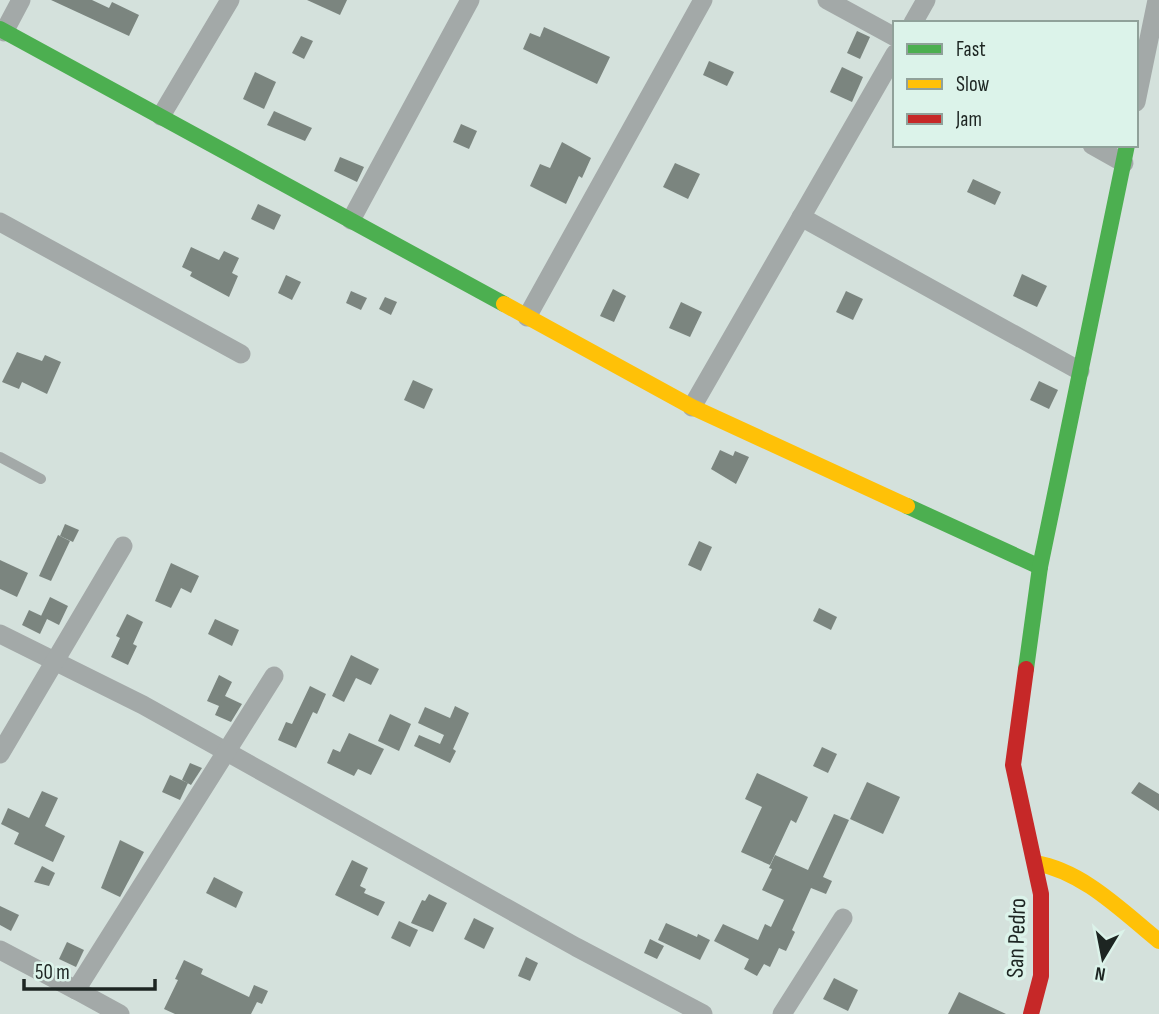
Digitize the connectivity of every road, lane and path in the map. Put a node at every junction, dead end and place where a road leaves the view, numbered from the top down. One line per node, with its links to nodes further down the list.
1 (21, 0): 9 (street)
2 (230, 0): 13 (street)
3 (470, 0): 17 (street)
4 (703, 0): 19 (street)
5 (827, 0): 10 (street)
6 (926, 0): 8 (street)
7 (1157, 0): 12 (street)
8 (914, 21)
9 (2, 31): 13 (street)
10 (893, 36)
11 (893, 57): 16 (street)
12 (1138, 92)
13 (161, 116): 17 (street)
14 (1099, 147): 15 (street)
15 (1125, 154): 21 (street, San Pedro)
16 (802, 216): 21 (street); 22 (street)
17 (351, 220): 19 (street)
18 (0, 222): 20 (street)
19 (527, 317): 22 (street)
20 (241, 354)
21 (1080, 371): 26 (street, San Pedro)
22 (692, 407): 26 (street)
23 (0, 457): 24 (lane)
24 (41, 478)
25 (123, 546): 28 (street)
26 (1040, 567): 32 (street, San Pedro)
27 (0, 634): 28 (street)
28 (56, 661): 30 (street); 31 (street)
29 (274, 676): 30 (street)
30 (226, 751): 36 (street); 38 (street)
31 (0, 754)
32 (1035, 863): 34 (street); 40 (street, San Pedro)
33 (843, 918): 39 (street)
34 (1159, 942)
35 (0, 950): 36 (street)
36 (76, 990): 37 (street)
37 (120, 1014)
38 (703, 1014)
39 (782, 1014)
40 (1031, 1014)

